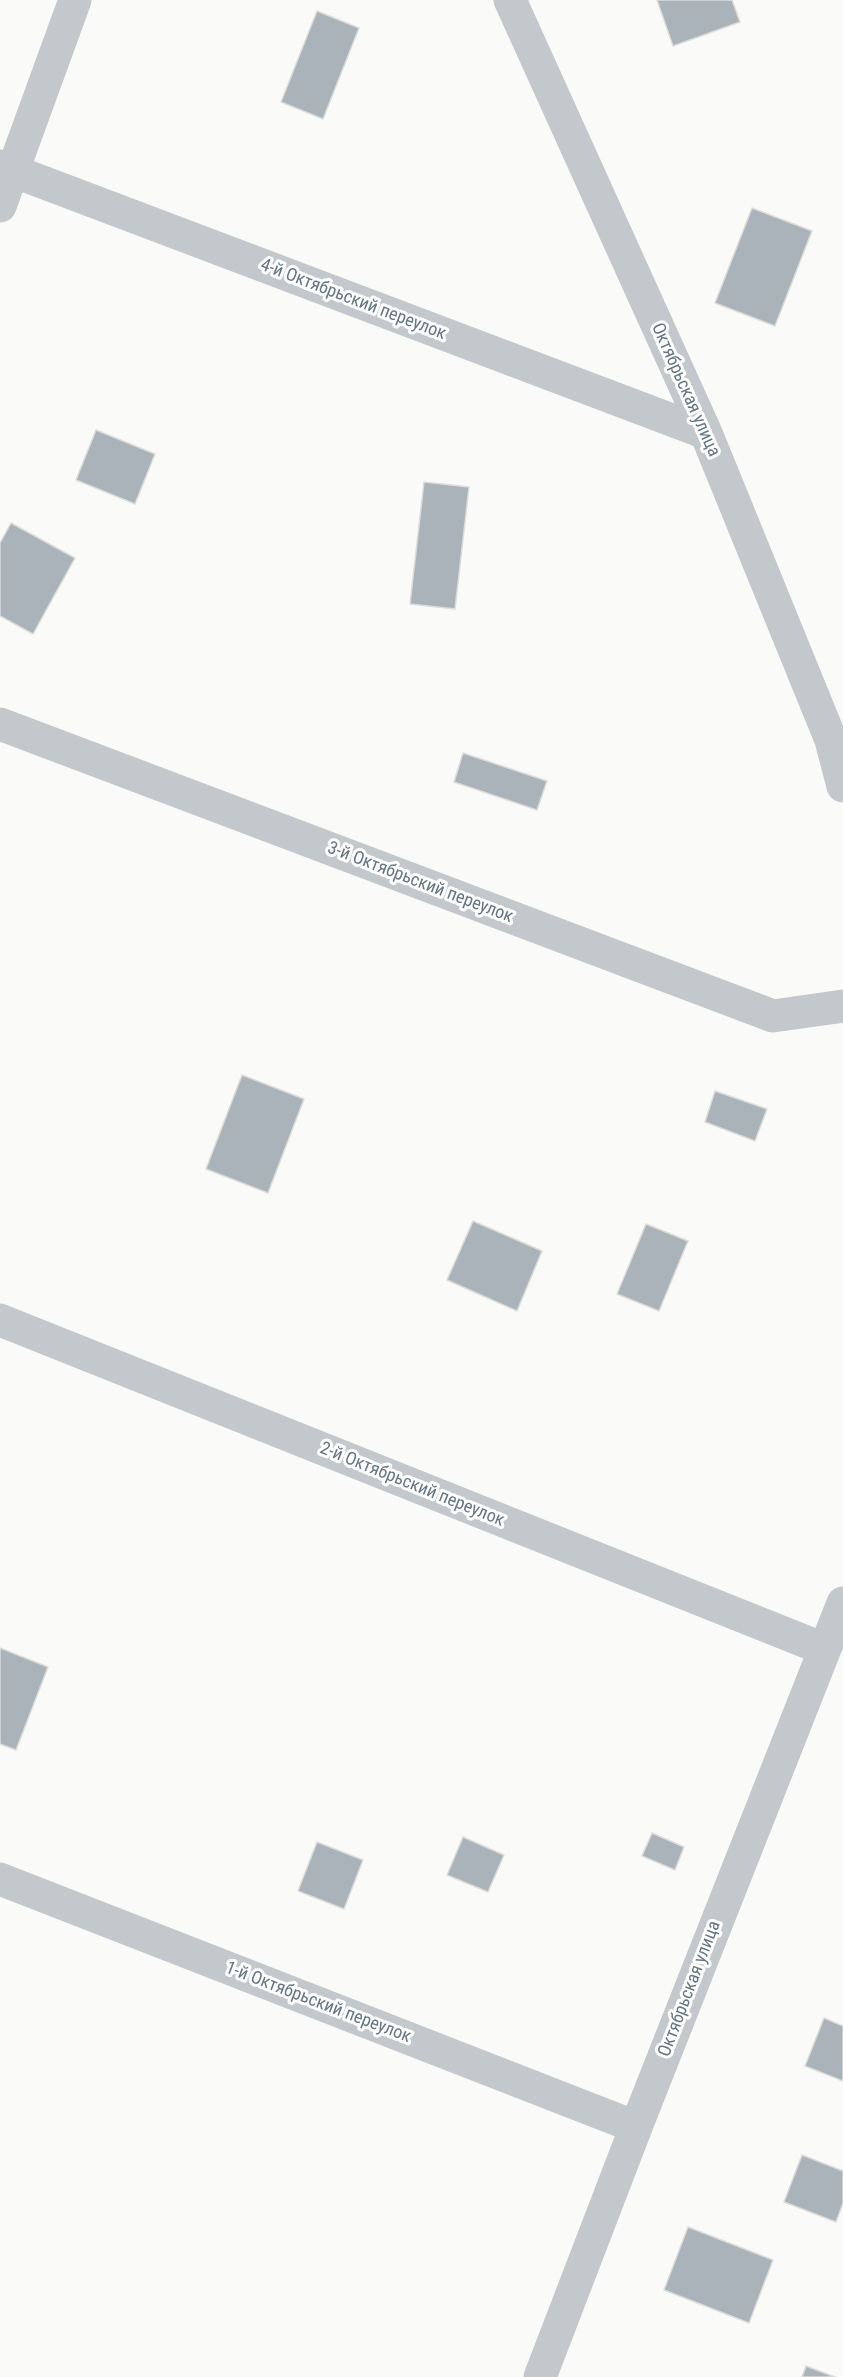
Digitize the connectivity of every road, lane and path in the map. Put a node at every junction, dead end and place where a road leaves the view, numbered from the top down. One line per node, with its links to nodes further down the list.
1 (75, 0): 3 (street)
2 (510, 0): 5 (street, Октябрьская улица)
3 (6, 169): 4 (street); 5 (street, 4-й Октябрьский переулок)
4 (0, 206)
5 (706, 433): 7 (street, Октябрьская улица)
6 (0, 724): 8 (street, 3-й Октябрьский переулок)
7 (843, 786)
8 (843, 1006)
9 (0, 1320): 11 (street, 2-й Октябрьский переулок)
10 (843, 1603): 11 (street, Октябрьская улица)
11 (824, 1649): 13 (street, Октябрьская улица)
12 (0, 1879): 13 (street, 1-й Октябрьский переулок)
13 (636, 2127): 14 (street, Октябрьская улица)
14 (540, 2377)

